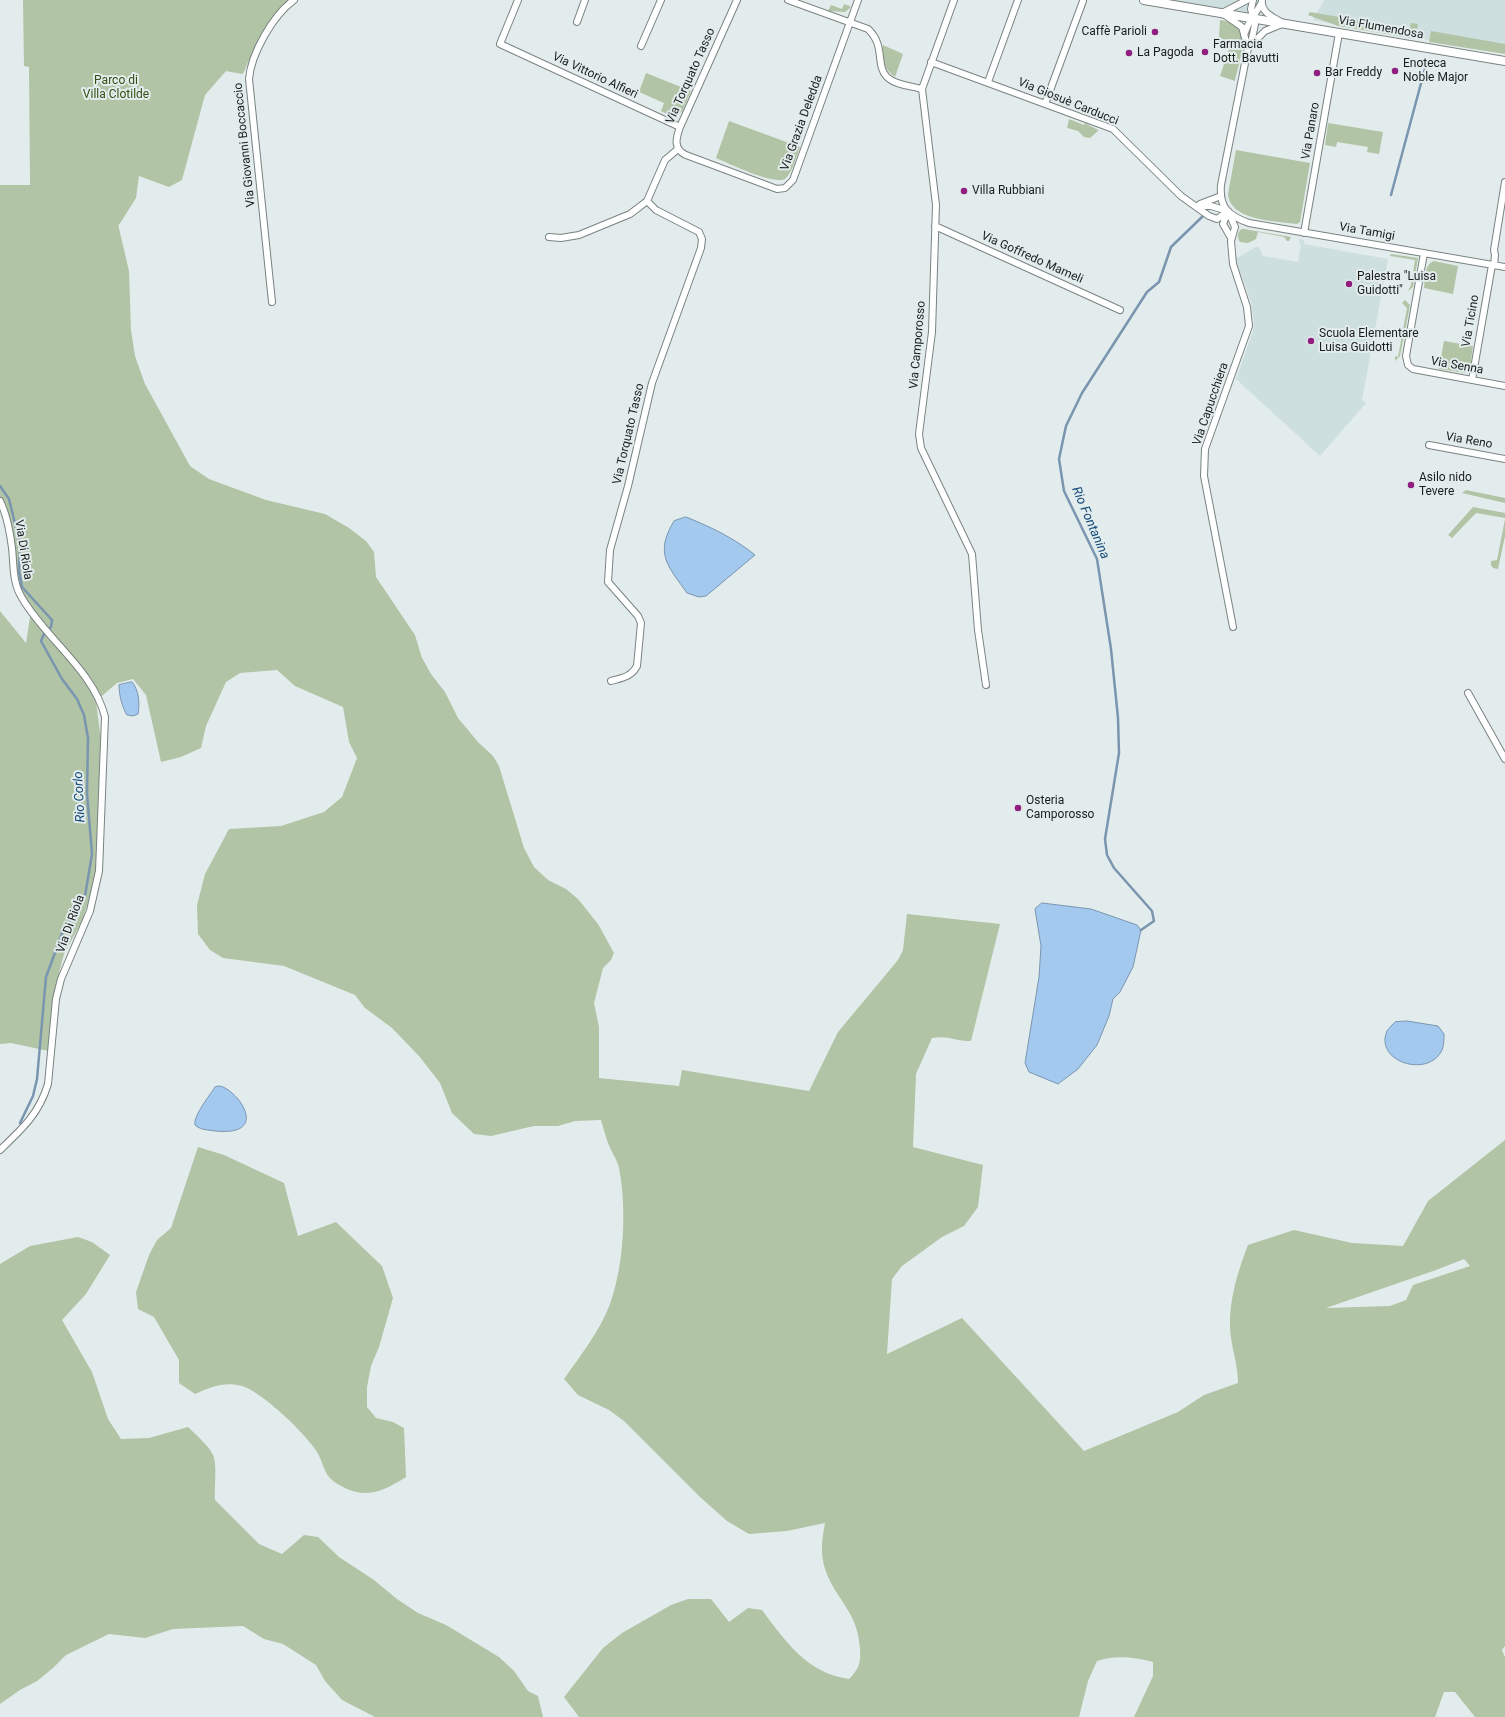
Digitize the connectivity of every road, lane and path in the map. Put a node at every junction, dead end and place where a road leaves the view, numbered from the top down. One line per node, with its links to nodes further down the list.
1 (294, 0): 43 (street, Via Giovanni Boccaccio)
2 (585, 0): 17 (street)
3 (661, 0): 22 (street)
4 (737, 0): 29 (street, Via Torquato Tasso)
5 (788, 0): 18 (street)
6 (858, 0): 18 (street, Via Grazia Deledda)
7 (954, 0): 25 (street, Via Camporosso)
8 (1018, 0): 26 (street)
9 (1144, 0): 15 (street, Via Flumendosa)
10 (1247, 0): 15 (street)
11 (1253, 0): 16 (street, Via Capucchiera)
12 (519, 1): 29 (street, Via Vittorio Alfieri)
13 (1083, 1): 28 (street)
14 (1261, 2): 16 (street); 19 (street)
15 (1222, 12): 16 (street, Via Flumendosa); 21 (street, Via Capucchiera)
16 (1252, 18): 19 (street, Via Flumendosa); 21 (street); 23 (street, Via Capucchiera)
17 (577, 22)
18 (851, 22): 27 (street); 30 (street, Via Grazia Deledda)
19 (1283, 23): 20 (street, Via Flumendosa); 23 (street)
20 (1339, 33): 24 (street, Via Flumendosa); 37 (street, Via Panaro)
21 (1244, 35): 23 (street, Via Capucchiera)
22 (642, 46)
23 (1250, 46): 32 (street, Via Capucchiera)
24 (1505, 61)
25 (931, 62): 26 (street, Via Giosuè Carducci); 27 (street, Via Camporosso)
26 (988, 82): 28 (street, Via Giosuè Carducci)
27 (922, 89): 36 (street, Via Camporosso)
28 (1045, 104): 34 (street, Via Giosuè Carducci)
29 (680, 127): 30 (street, Via Torquato Tasso)
30 (678, 149): 33 (street)
31 (1505, 182): 41 (street, Via Ticino)
32 (1221, 196): 34 (street); 35 (street, Via Capucchiera)
33 (647, 201): 38 (street); 51 (street, Via Torquato Tasso)
34 (1196, 206): 35 (street, Via Giosuè Carducci); 35 (street, Via Giosuè Carducci)
35 (1228, 212): 37 (street, Via Tamigi); 39 (street, Via Capucchiera); 39 (street, Via Capucchiera)
36 (935, 226): 44 (street, Via Goffredo Mameli); 52 (street, Via Camporosso)
37 (1304, 233): 40 (street, Via Tamigi)
38 (549, 237)
39 (1231, 238): 50 (street, Via Capucchiera)
40 (1424, 253): 41 (street, Via Tamigi); 45 (street, Via Senna)
41 (1493, 265): 42 (street, Via Tamigi); 45 (street, Via Ticino)
42 (1505, 267)
43 (272, 302)
44 (1120, 310)
45 (1472, 380): 46 (street, Via Senna)
46 (1505, 386)
47 (1429, 445): 48 (street, Via Reno)
48 (1505, 459)
49 (0, 501): 55 (street, Via Di Riola)
50 (1233, 627)
51 (611, 681)
52 (986, 685)
53 (1468, 693): 54 (street)
54 (1505, 759)
55 (0, 1150)

